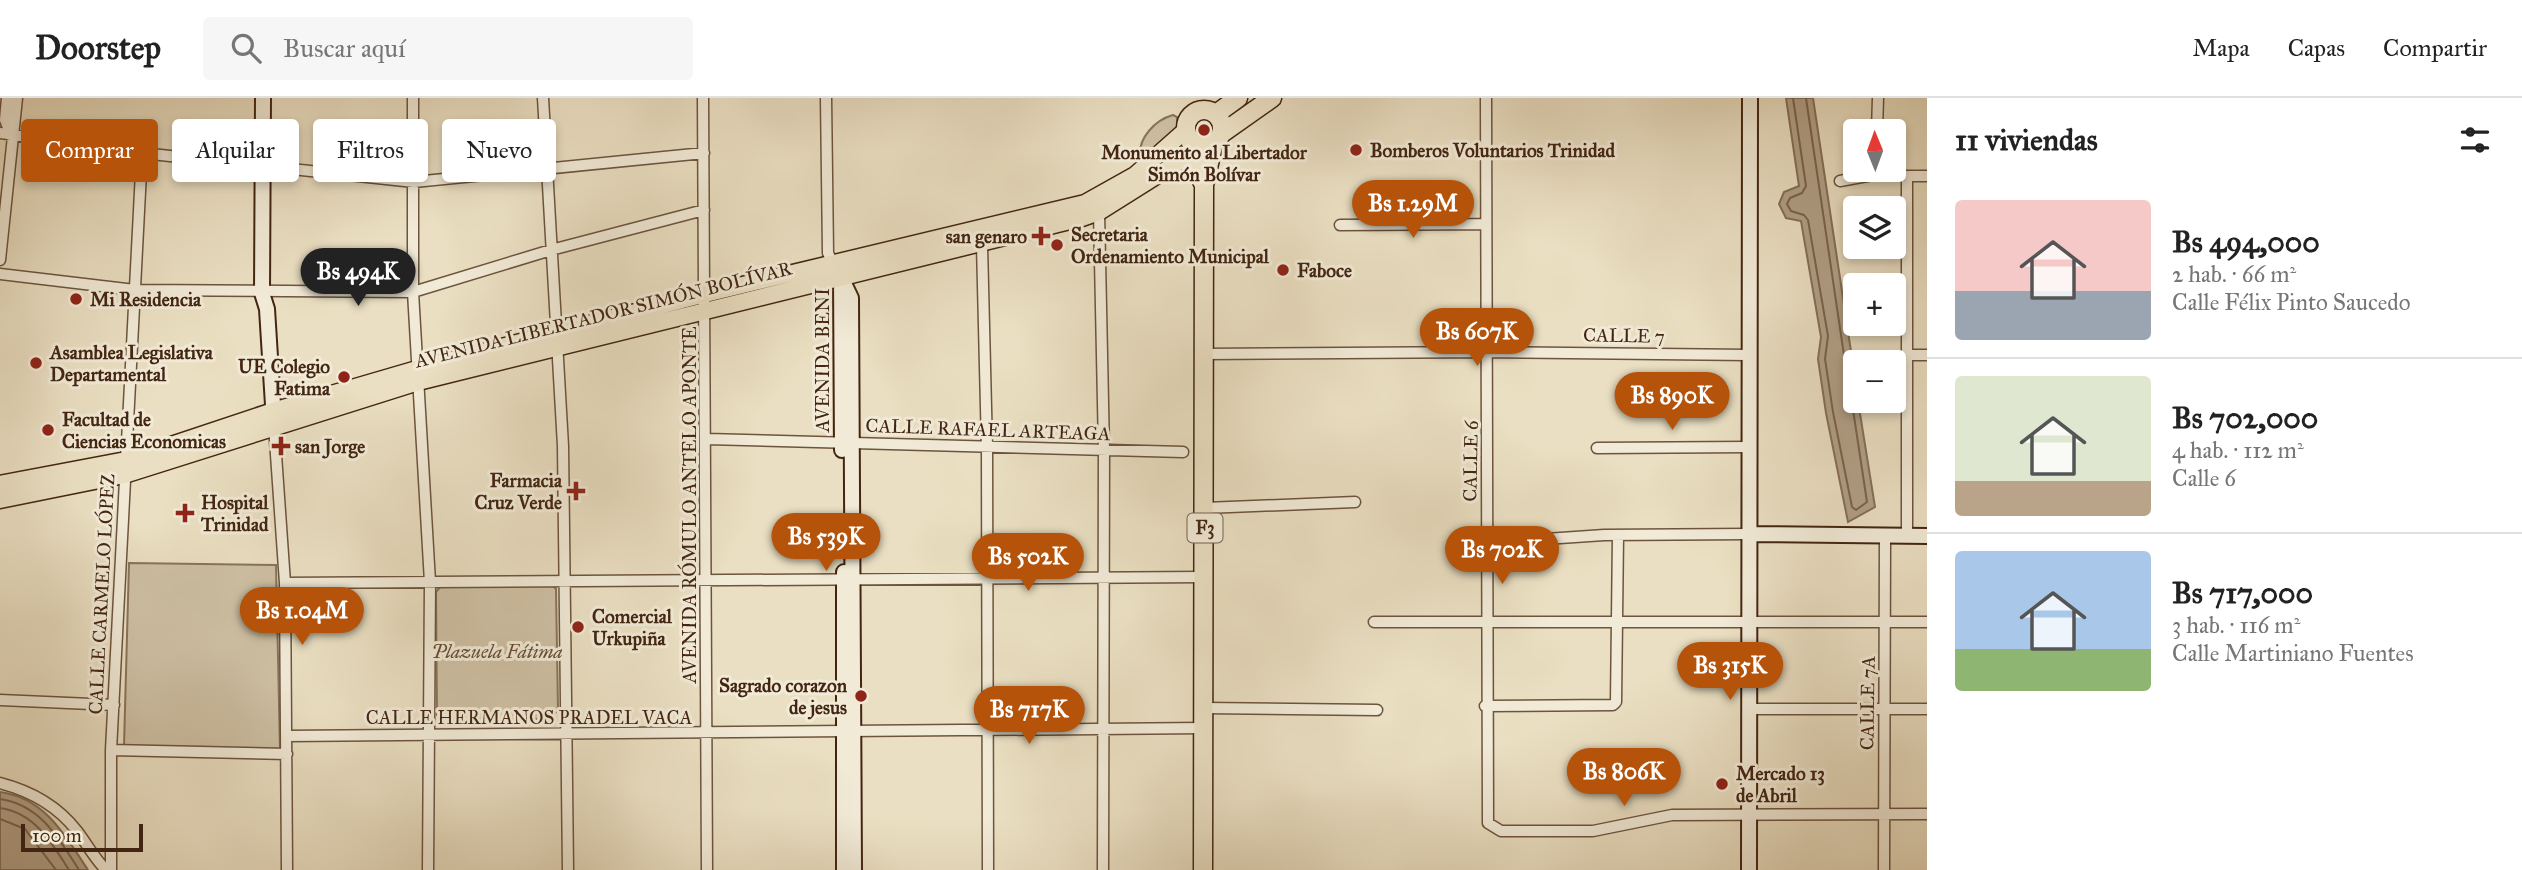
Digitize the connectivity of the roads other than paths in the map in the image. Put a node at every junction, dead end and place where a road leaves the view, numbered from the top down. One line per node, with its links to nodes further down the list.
1 (7, 98): 20 (street)
2 (17, 98): 20 (street)
3 (263, 98): 15 (main road)
4 (271, 98): 16 (main road)
5 (414, 98): 17 (street)
6 (543, 98): 18 (street)
7 (703, 98): 22 (street, AVENIDA RÓMULO ANTELO APONTE)
8 (826, 98): 39 (street)
9 (1238, 98): 14 (highway)
10 (1272, 98): 21 (highway)
11 (1486, 98): 34 (street, CALLE 6)
12 (1750, 98): 49 (main road)
13 (1878, 98): 19 (street)
14 (1206, 107): 21 (highway); 21 (highway)
15 (264, 119)
16 (270, 119)
17 (414, 119)
18 (544, 119)
19 (1877, 119)
20 (5, 134): 38 (street)
21 (1202, 141): 33 (main road, AVENIDA LIBERTADOR SIMÓN BOLÍVAR); 39 (main road, AVENIDA LIBERTADOR SIMÓN BOLÍVAR); 48 (highway, F3)
22 (704, 153): 23 (street); 32 (street, AVENIDA RÓMULO ANTELO APONTE)
23 (556, 168)
24 (1907, 176): 25 (street); 50 (street)
25 (1927, 176)
26 (1843, 180): 27 (street)
27 (1840, 181)
28 (141, 182): 42 (street, CALLE CARMELO LÓPEZ)
29 (267, 182): 44 (main road)
30 (414, 182): 43 (street)
31 (547, 182): 37 (street)
32 (704, 210): 37 (street); 45 (street, AVENIDA RÓMULO ANTELO APONTE)
33 (1099, 212): 36 (main road, AVENIDA LIBERTADOR SIMÓN BOLÍVAR); 59 (street)
34 (1486, 224): 35 (street); 47 (street, CALLE 6)
35 (1340, 225)
36 (982, 244): 41 (main road, AVENIDA LIBERTADOR SIMÓN BOLÍVAR); 58 (street)
37 (551, 250): 43 (street); 46 (street)
38 (0, 260)
39 (831, 263): 41 (street); 45 (main road, AVENIDA LIBERTADOR SIMÓN BOLÍVAR)
40 (0, 274): 42 (street)
41 (841, 277): 45 (main road, AVENIDA LIBERTADOR SIMÓN BOLÍVAR); 55 (main road, AVENIDA BENI)
42 (135, 290): 44 (street); 61 (street, CALLE CARMELO LÓPEZ)
43 (413, 292): 44 (street); 52 (street)
44 (266, 293): 53 (main road)
45 (706, 302): 46 (main road, AVENIDA LIBERTADOR SIMÓN BOLÍVAR); 54 (street, AVENIDA RÓMULO ANTELO APONTE)
46 (556, 341): 52 (main road, AVENIDA LIBERTADOR SIMÓN BOLÍVAR); 77 (street)
47 (1488, 352): 48 (street, CALLE 7); 49 (street, CALLE 7); 71 (street, CALLE 6)
48 (1205, 354): 65 (highway, F3)
49 (1748, 355): 56 (main road)
50 (1909, 355): 51 (street); 70 (street)
51 (1927, 355)
52 (417, 376): 53 (main road, AVENIDA LIBERTADOR SIMÓN BOLÍVAR); 78 (street)
53 (274, 419): 61 (main road, AVENIDA LIBERTADOR SIMÓN BOLÍVAR); 79 (street)
54 (707, 439): 55 (street, CALLE RAFAEL ARTEAGA); 76 (street, AVENIDA RÓMULO ANTELO APONTE)
55 (847, 442): 58 (street, CALLE RAFAEL ARTEAGA); 75 (main road, AVENIDA BENI)
56 (1748, 447): 57 (street); 66 (main road)
57 (1597, 448)
58 (987, 449): 59 (street, CALLE RAFAEL ARTEAGA); 72 (street)
59 (1104, 450): 60 (street, CALLE RAFAEL ARTEAGA); 73 (street)
60 (1183, 452)
61 (125, 468): 62 (main road, AVENIDA LIBERTADOR SIMÓN BOLÍVAR); 63 (main road, AVENIDA LIBERTADOR SIMÓN BOLÍVAR); 87 (street, CALLE CARMELO LÓPEZ)
62 (0, 484)
63 (0, 500)
64 (1355, 502): 65 (street)
65 (1205, 508): 74 (highway, F3)
66 (1748, 534): 67 (street); 69 (main road); 83 (main road)
67 (1618, 535): 71 (street); 82 (street)
68 (1927, 536): 70 (main road)
69 (1885, 537): 70 (main road); 84 (street, CALLE 7A)
70 (1907, 537)
71 (1487, 543): 80 (street, CALLE 6)
72 (987, 577): 73 (street); 75 (street); 97 (street)
73 (1104, 577): 74 (street); 95 (street)
74 (1203, 577): 89 (highway, F3)
75 (848, 579): 76 (street); 96 (main road, AVENIDA BENI)
76 (707, 580): 77 (street); 99 (street, AVENIDA RÓMULO ANTELO APONTE)
77 (564, 581): 78 (street); 100 (street)
78 (430, 582): 79 (street); 98 (street)
79 (285, 583): 101 (street)
80 (1486, 621): 81 (street); 82 (street); 88 (street, CALLE 6)
81 (1374, 622)
82 (1617, 622): 83 (street); 88 (street)
83 (1747, 622): 84 (street); 90 (main road)
84 (1885, 622): 85 (street); 91 (street, CALLE 7A)
85 (1927, 622)
86 (0, 700): 87 (street)
87 (114, 705): 102 (street, CALLE CARMELO LÓPEZ)
88 (1485, 706): 105 (street, CALLE 6)
89 (1204, 708): 93 (street); 94 (highway, F3)
90 (1748, 709): 91 (street); 105 (main road)
91 (1884, 709): 92 (street); 106 (street, CALLE 7A)
92 (1927, 709)
93 (1377, 710)
94 (1204, 729): 95 (street, CALLE HERMANOS PRADEL VACA); 117 (highway, F3)
95 (1104, 731): 97 (street, CALLE HERMANOS PRADEL VACA); 116 (street)
96 (849, 732): 97 (street, CALLE HERMANOS PRADEL VACA); 99 (street, CALLE HERMANOS PRADEL VACA); 113 (main road, AVENIDA BENI); 114 (main road, AVENIDA BENI)
97 (987, 732): 115 (street)
98 (429, 733): 100 (street, CALLE HERMANOS PRADEL VACA); 101 (street, CALLE HERMANOS PRADEL VACA); 110 (street)
99 (707, 734): 100 (street, CALLE HERMANOS PRADEL VACA); 112 (street, AVENIDA RÓMULO ANTELO APONTE)
100 (567, 735): 111 (street)
101 (288, 736): 103 (street)
102 (111, 750): 103 (street); 108 (street, CALLE CARMELO LÓPEZ)
103 (287, 754): 109 (street)
104 (0, 783): 108 (street)
105 (1749, 814): 106 (street); 118 (main road)
106 (1883, 814): 107 (street); 119 (street, CALLE 7A)
107 (1927, 814)
108 (108, 870)
109 (286, 870)
110 (428, 870)
111 (568, 870)
112 (708, 870)
113 (844, 870)
114 (854, 870)
115 (988, 870)
116 (1103, 870)
117 (1203, 870)
118 (1749, 870)
119 (1884, 870)

